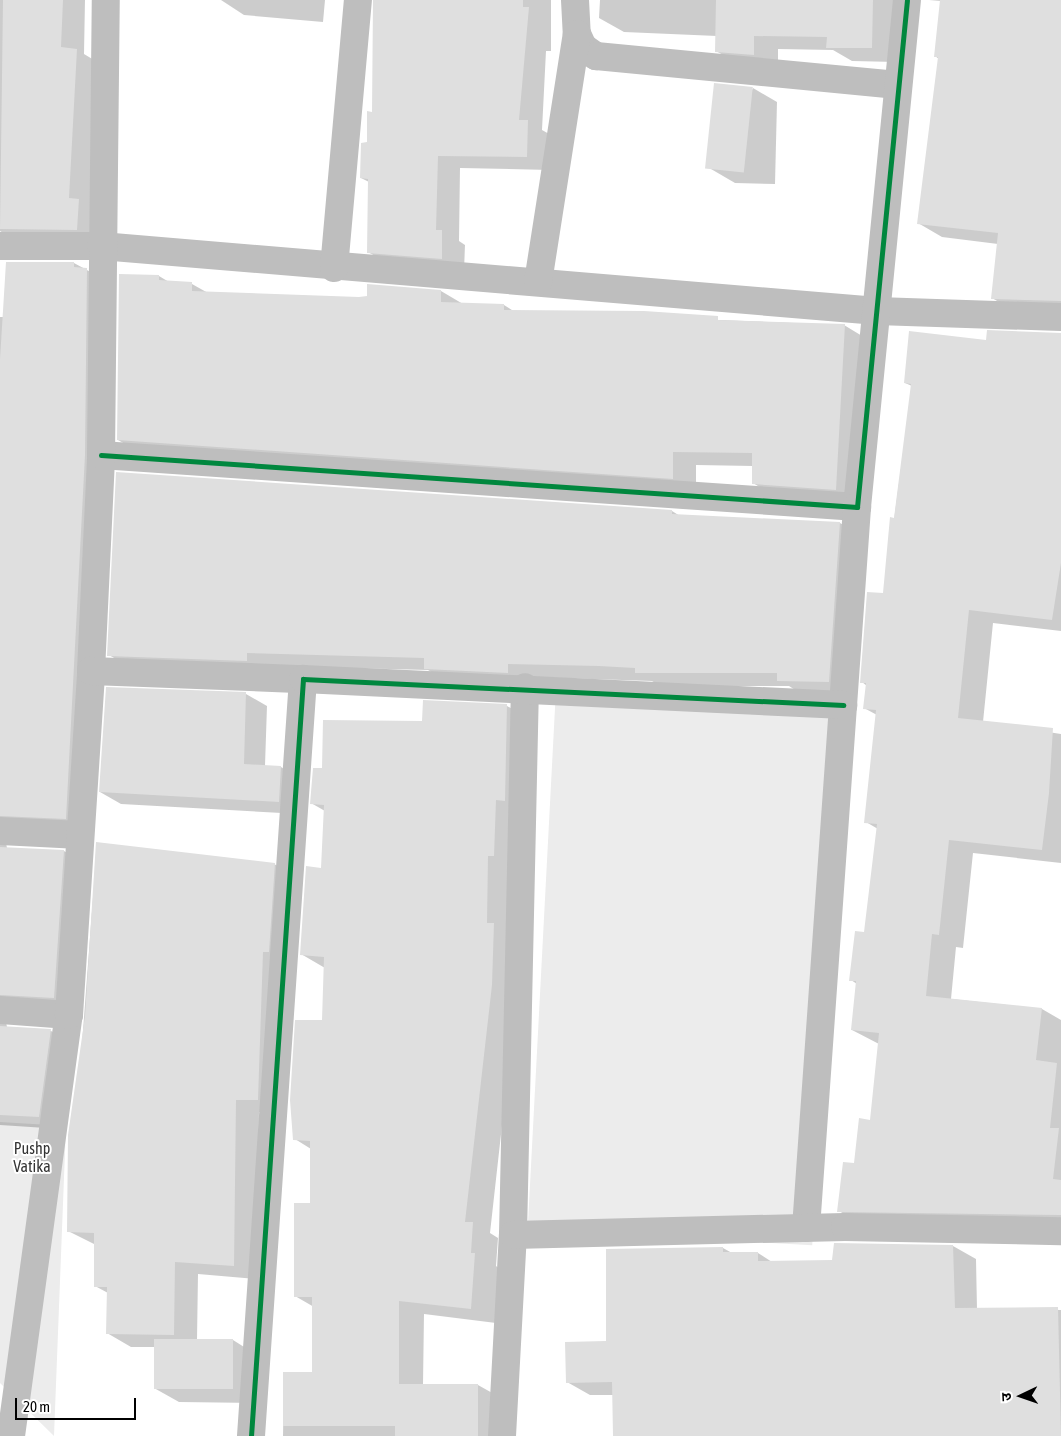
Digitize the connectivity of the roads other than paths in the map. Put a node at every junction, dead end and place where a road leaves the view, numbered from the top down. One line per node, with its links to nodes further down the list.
1 (106, 0): 8 (street)
2 (358, 0): 9 (street)
3 (575, 0): 5 (street)
4 (907, 0): 6 (street)
5 (577, 34): 6 (street); 10 (street)
6 (898, 86): 11 (street)
7 (0, 246): 8 (street)
8 (101, 246): 9 (street); 13 (street)
9 (334, 268): 10 (street)
10 (538, 282): 11 (street)
11 (876, 311): 12 (street); 14 (street)
12 (1061, 317)
13 (101, 455): 14 (street); 15 (street)
14 (856, 507): 18 (street)
15 (91, 671): 16 (street); 20 (street)
16 (303, 679): 17 (street); 27 (street)
17 (525, 687): 18 (street); 25 (street)
18 (843, 705): 23 (street)
19 (0, 831): 20 (street)
20 (80, 836): 22 (street)
21 (0, 1010): 22 (street)
22 (69, 1015): 26 (street)
23 (806, 1228): 24 (street); 25 (street)
24 (1061, 1231)
25 (513, 1235): 28 (street)
26 (11, 1436)
27 (251, 1436)
28 (502, 1436)

